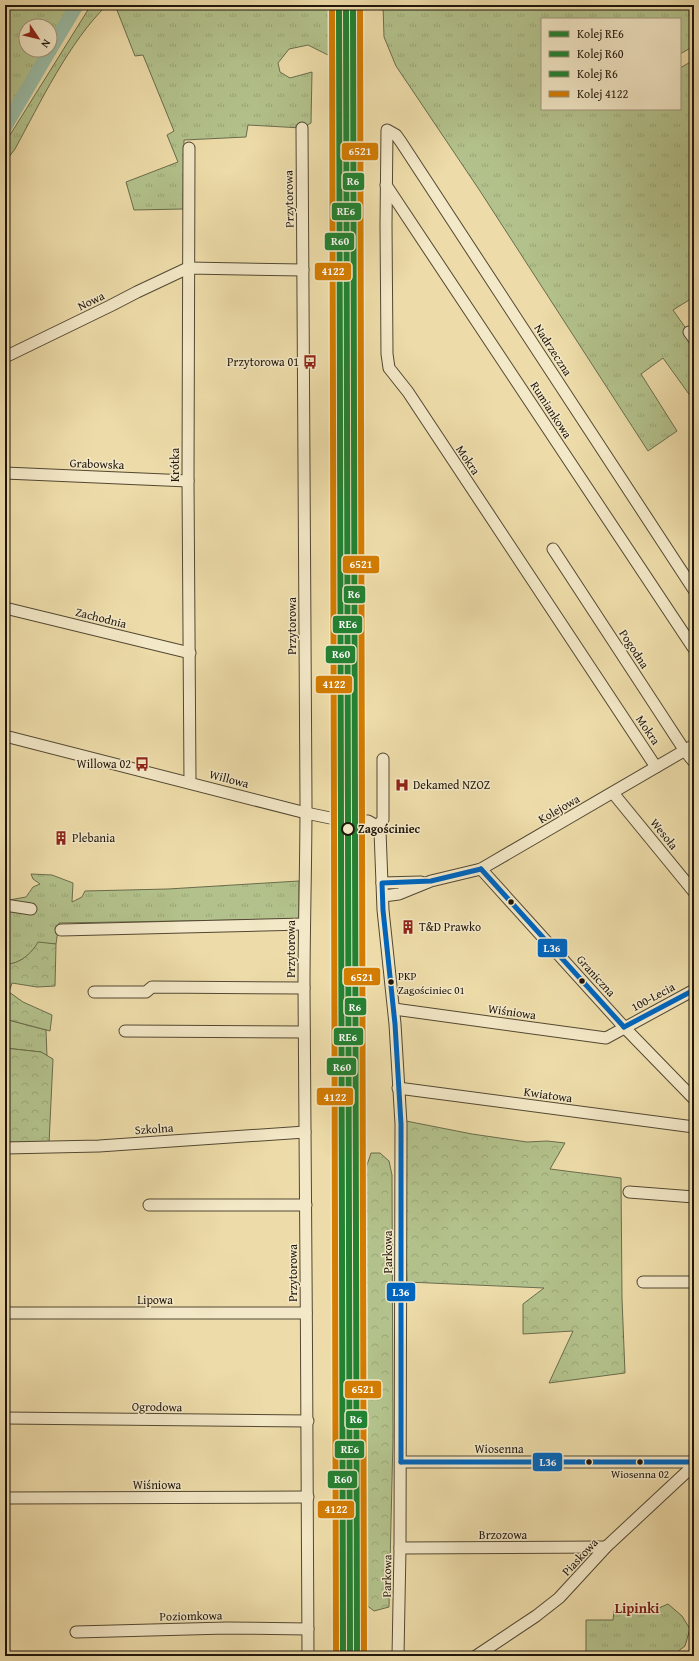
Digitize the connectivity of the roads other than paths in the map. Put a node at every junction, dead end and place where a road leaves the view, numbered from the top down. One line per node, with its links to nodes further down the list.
1 (302, 128): 6 (street, Przytorowa)
2 (387, 130): 4 (street, Mokra); 11 (street, Nadrzeczna)
3 (189, 148): 5 (street, Krótka)
4 (386, 185): 13 (street, Rumiankowa); 19 (street, Mokra)
5 (188, 268): 6 (street); 7 (street, Nowa); 9 (street, Krótka)
6 (303, 270): 22 (street, Przytorowa)
7 (5, 357)
8 (5, 473): 9 (street, Grabowska)
9 (188, 481): 14 (street, Krótka)
10 (553, 550): 16 (street, Pogodna)
11 (694, 590)
12 (5, 608): 14 (street, Zachodnia)
13 (694, 649)
14 (190, 653): 20 (street, Krótka)
15 (5, 736): 20 (street, Willowa)
16 (689, 748): 18 (street, Pogodna); 19 (street, Kolejowa)
17 (383, 759): 23 (street)
18 (694, 762)
19 (656, 767): 21 (street, Kolejowa)
20 (190, 782): 22 (street, Willowa)
21 (613, 793): 24 (street, Kolejowa); 27 (street, Wesoła)
22 (306, 813): 23 (street, Willowa); 31 (street, Przytorowa)
23 (377, 826): 26 (street)
24 (481, 869): 25 (street, Kolejowa); 37 (street, Graniczna)
25 (431, 881): 26 (street, Kolejowa); 28 (street, Kolejowa)
26 (382, 883): 28 (street)
27 (694, 892)
28 (383, 896): 36 (street, Parkowa)
29 (5, 905): 30 (street)
30 (31, 909)
31 (304, 924): 32 (street); 33 (street, Przytorowa)
32 (61, 930)
33 (304, 988): 35 (street); 39 (street, Przytorowa)
34 (694, 990): 37 (street, 100-Lecia)
35 (94, 992)
36 (394, 1009): 37 (street, Wiśniowa); 40 (street, Parkowa)
37 (624, 1027): 41 (street, Graniczna)
38 (125, 1031): 39 (street)
39 (304, 1032): 43 (street, Przytorowa)
40 (398, 1088): 42 (street, Kwiatowa); 55 (street, Parkowa)
41 (694, 1099)
42 (694, 1127)
43 (305, 1132): 44 (street, Szkolna); 48 (street, Przytorowa)
44 (5, 1148)
45 (629, 1192): 46 (street)
46 (694, 1197)
47 (149, 1205): 48 (street)
48 (306, 1205): 52 (street, Przytorowa)
49 (643, 1282): 50 (street)
50 (694, 1282)
51 (5, 1313): 52 (street, Lipowa)
52 (306, 1313): 54 (street, Przytorowa)
53 (5, 1418): 54 (street, Ogrodowa)
54 (308, 1421): 58 (street, Przytorowa)
55 (401, 1462): 56 (street, Wiosenna); 61 (street, Parkowa)
56 (694, 1462)
57 (694, 1466): 60 (street, Piaskowa)
58 (308, 1497): 59 (street, Wiśniowa); 62 (street, Przytorowa)
59 (5, 1498)
60 (606, 1547): 61 (street, Brzozowa); 66 (street, Piaskowa)
61 (400, 1548): 65 (street, Parkowa)
62 (308, 1629): 63 (street, Poziomkowa); 64 (street, Przytorowa)
63 (76, 1632)
64 (308, 1656)
65 (398, 1656)
66 (476, 1656)

